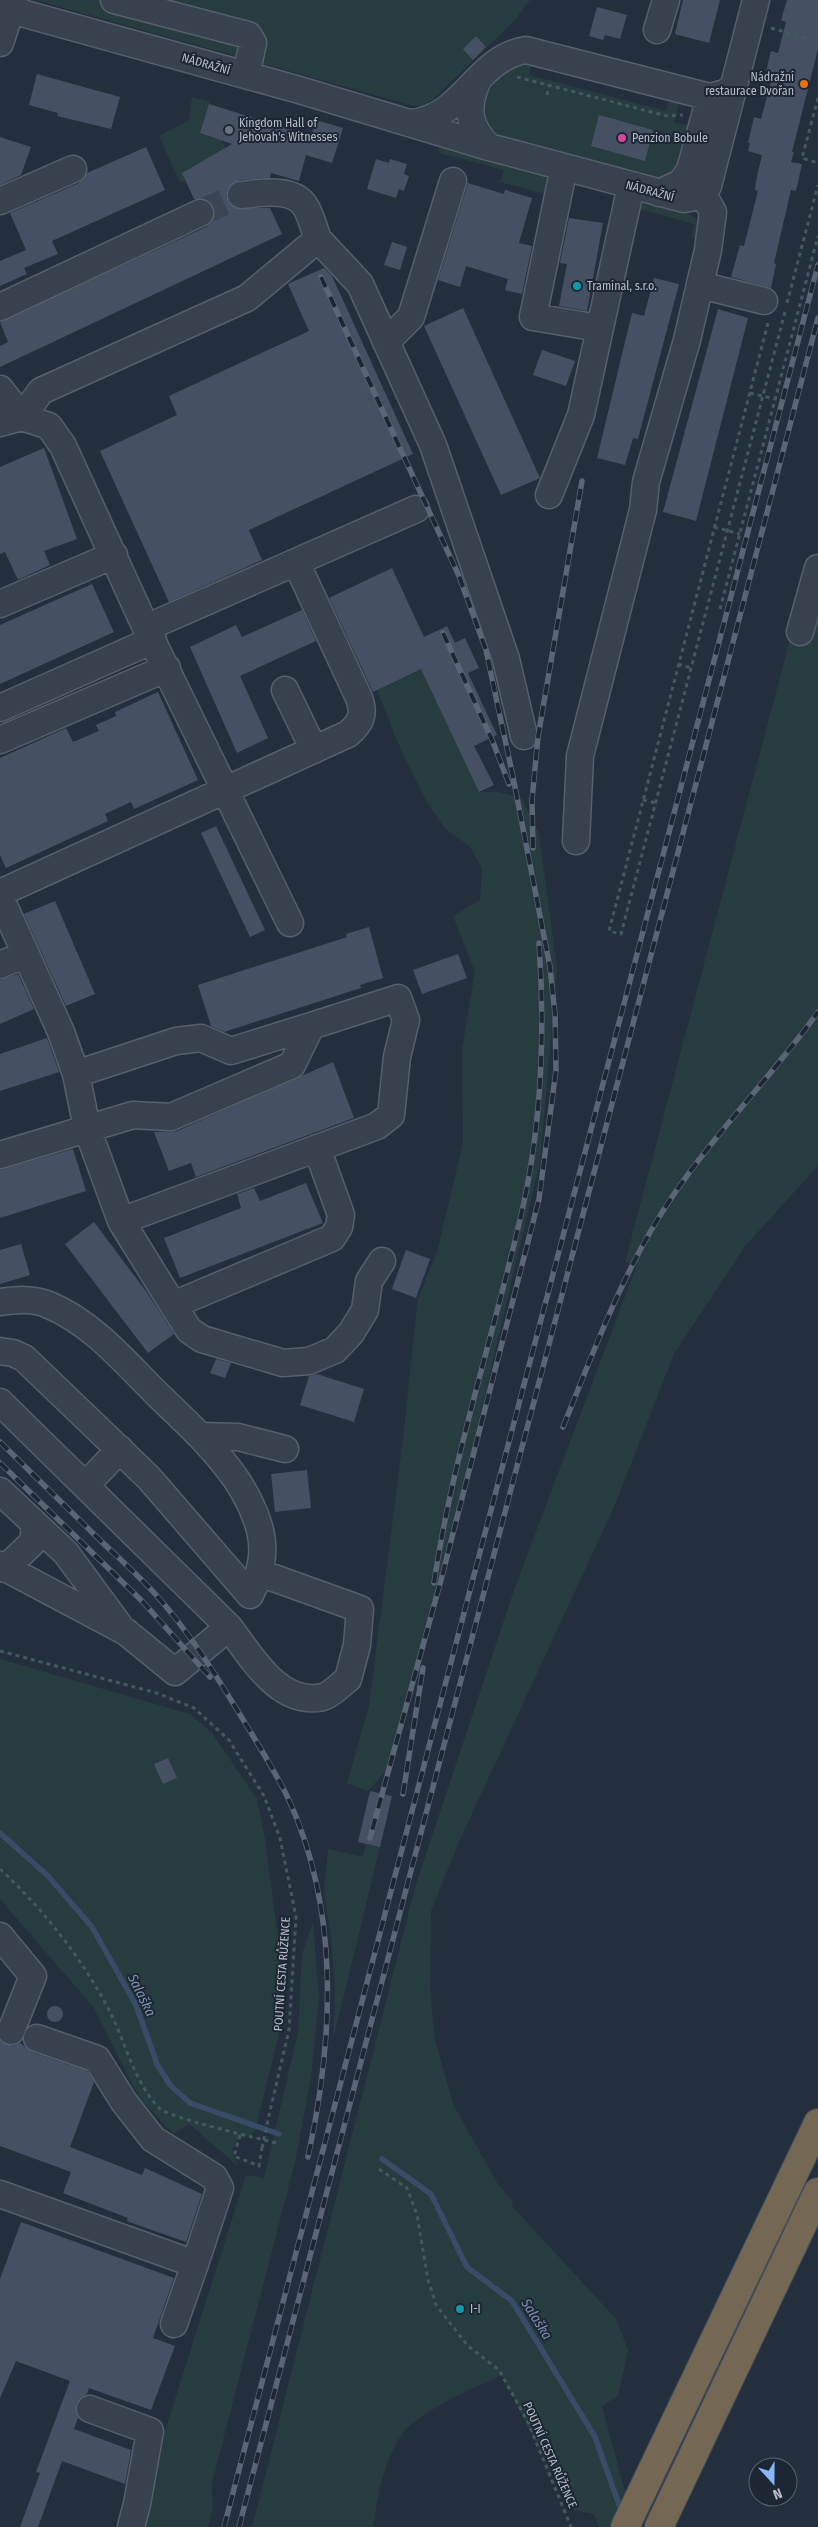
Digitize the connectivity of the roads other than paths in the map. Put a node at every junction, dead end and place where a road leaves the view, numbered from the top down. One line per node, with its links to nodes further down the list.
1 (114, 0): 8 (street)
2 (666, 0): 5 (street)
3 (756, 0): 9 (street)
4 (8, 5): 6 (street); 8 (street, NÁDRAŽNÍ)
5 (657, 30)
6 (0, 44)
7 (485, 73): 9 (street, NÁDRAŽNÍ); 10 (street, NÁDRAŽNÍ); 11 (street)
8 (246, 76): 10 (street, NÁDRAŽNÍ)
9 (721, 92): 16 (street); 18 (street)
10 (411, 123): 11 (street, NÁDRAŽNÍ)
11 (489, 147): 12 (street, NÁDRAŽNÍ)
12 (564, 167): 15 (street, NÁDRAŽNÍ); 25 (street)
13 (73, 170): 19 (street)
14 (453, 181): 26 (street)
15 (631, 186): 16 (street, NÁDRAŽNÍ); 25 (street)
16 (658, 193): 18 (street, NÁDRAŽNÍ)
17 (241, 194): 21 (street)
18 (703, 194): 22 (street)
19 (0, 201)
20 (200, 213): 24 (street)
21 (318, 240): 26 (street); 28 (street)
22 (700, 285): 23 (street); 44 (street)
23 (764, 301)
24 (0, 307)
25 (599, 328): 29 (street)
26 (386, 342): 40 (street)
27 (0, 388): 28 (street)
28 (11, 420): 31 (street)
29 (549, 495)
30 (416, 509): 32 (street)
31 (114, 555): 34 (street); 36 (street)
32 (296, 562): 36 (street); 42 (street)
33 (818, 568): 35 (street)
34 (0, 604)
35 (800, 632)
36 (149, 634): 37 (street); 39 (street)
37 (167, 668): 41 (street); 43 (street)
38 (285, 690): 42 (street)
39 (0, 708)
40 (524, 736)
41 (0, 740)
42 (314, 750): 43 (street)
43 (224, 792): 45 (street); 47 (street)
44 (576, 841)
45 (0, 893)
46 (0, 897): 48 (street)
47 (290, 923)
48 (26, 954): 49 (street); 51 (street)
49 (0, 965)
50 (311, 1026): 51 (street); 52 (street); 53 (street)
51 (76, 1074): 52 (street)
52 (86, 1128): 54 (street); 55 (street)
53 (317, 1148): 55 (street); 58 (street)
54 (0, 1155)
55 (121, 1221): 58 (street)
56 (382, 1261): 58 (street)
57 (0, 1302): 61 (street)
58 (173, 1305)
59 (0, 1351): 63 (street)
60 (0, 1402): 64 (street)
61 (200, 1436): 62 (street); 68 (street)
62 (285, 1448)
63 (120, 1450): 64 (street); 69 (street)
64 (86, 1485): 70 (street)
65 (0, 1491): 66 (street)
66 (35, 1524): 67 (street); 72 (street)
67 (3, 1567): 72 (street)
68 (260, 1573): 69 (street); 71 (street)
69 (233, 1576): 70 (street)
70 (205, 1603): 71 (street)
71 (229, 1627): 72 (street)
72 (122, 1630)
73 (0, 1936): 74 (street)
74 (11, 2031)
75 (37, 2038): 79 (street)
76 (818, 2123): 83 (highway)
77 (818, 2192): 84 (highway)
78 (0, 2194): 79 (street)
79 (195, 2264): 80 (street)
80 (174, 2324)
81 (90, 2409): 82 (street)
82 (131, 2527)
83 (626, 2527)
84 (658, 2527)

